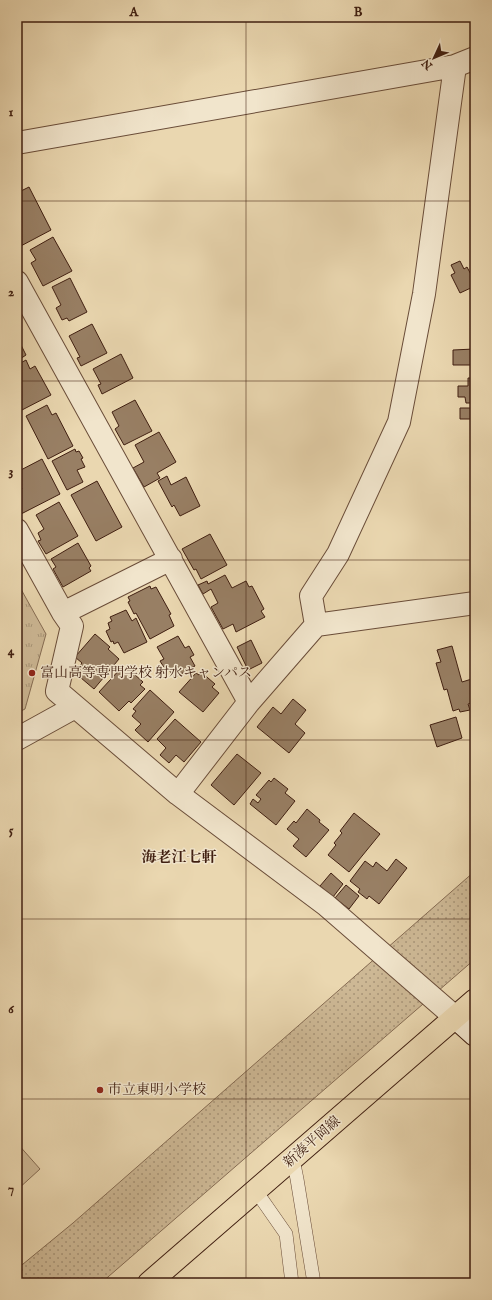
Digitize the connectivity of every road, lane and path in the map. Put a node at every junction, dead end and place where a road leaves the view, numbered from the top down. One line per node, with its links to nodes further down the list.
1 (465, 62): 2 (street); 8 (street)
2 (17, 143)
3 (17, 282): 5 (street)
4 (17, 530): 7 (street)
5 (170, 559): 7 (street); 9 (street)
6 (475, 604): 8 (street)
7 (63, 613): 10 (street)
8 (316, 625): 9 (street)
9 (249, 702): 12 (street)
10 (75, 707): 11 (street); 12 (street)
11 (17, 739)
12 (178, 794): 14 (street)
13 (475, 1000): 14 (main road, 新湊平岡線)
14 (455, 1017): 15 (street); 16 (main road, 新湊平岡線)
15 (475, 1034)
16 (292, 1159): 17 (main road, 新湊平岡線); 20 (lane)
17 (256, 1191): 18 (main road, 新湊平岡線); 19 (lane)
18 (149, 1283)
19 (292, 1283)
20 (314, 1283)

